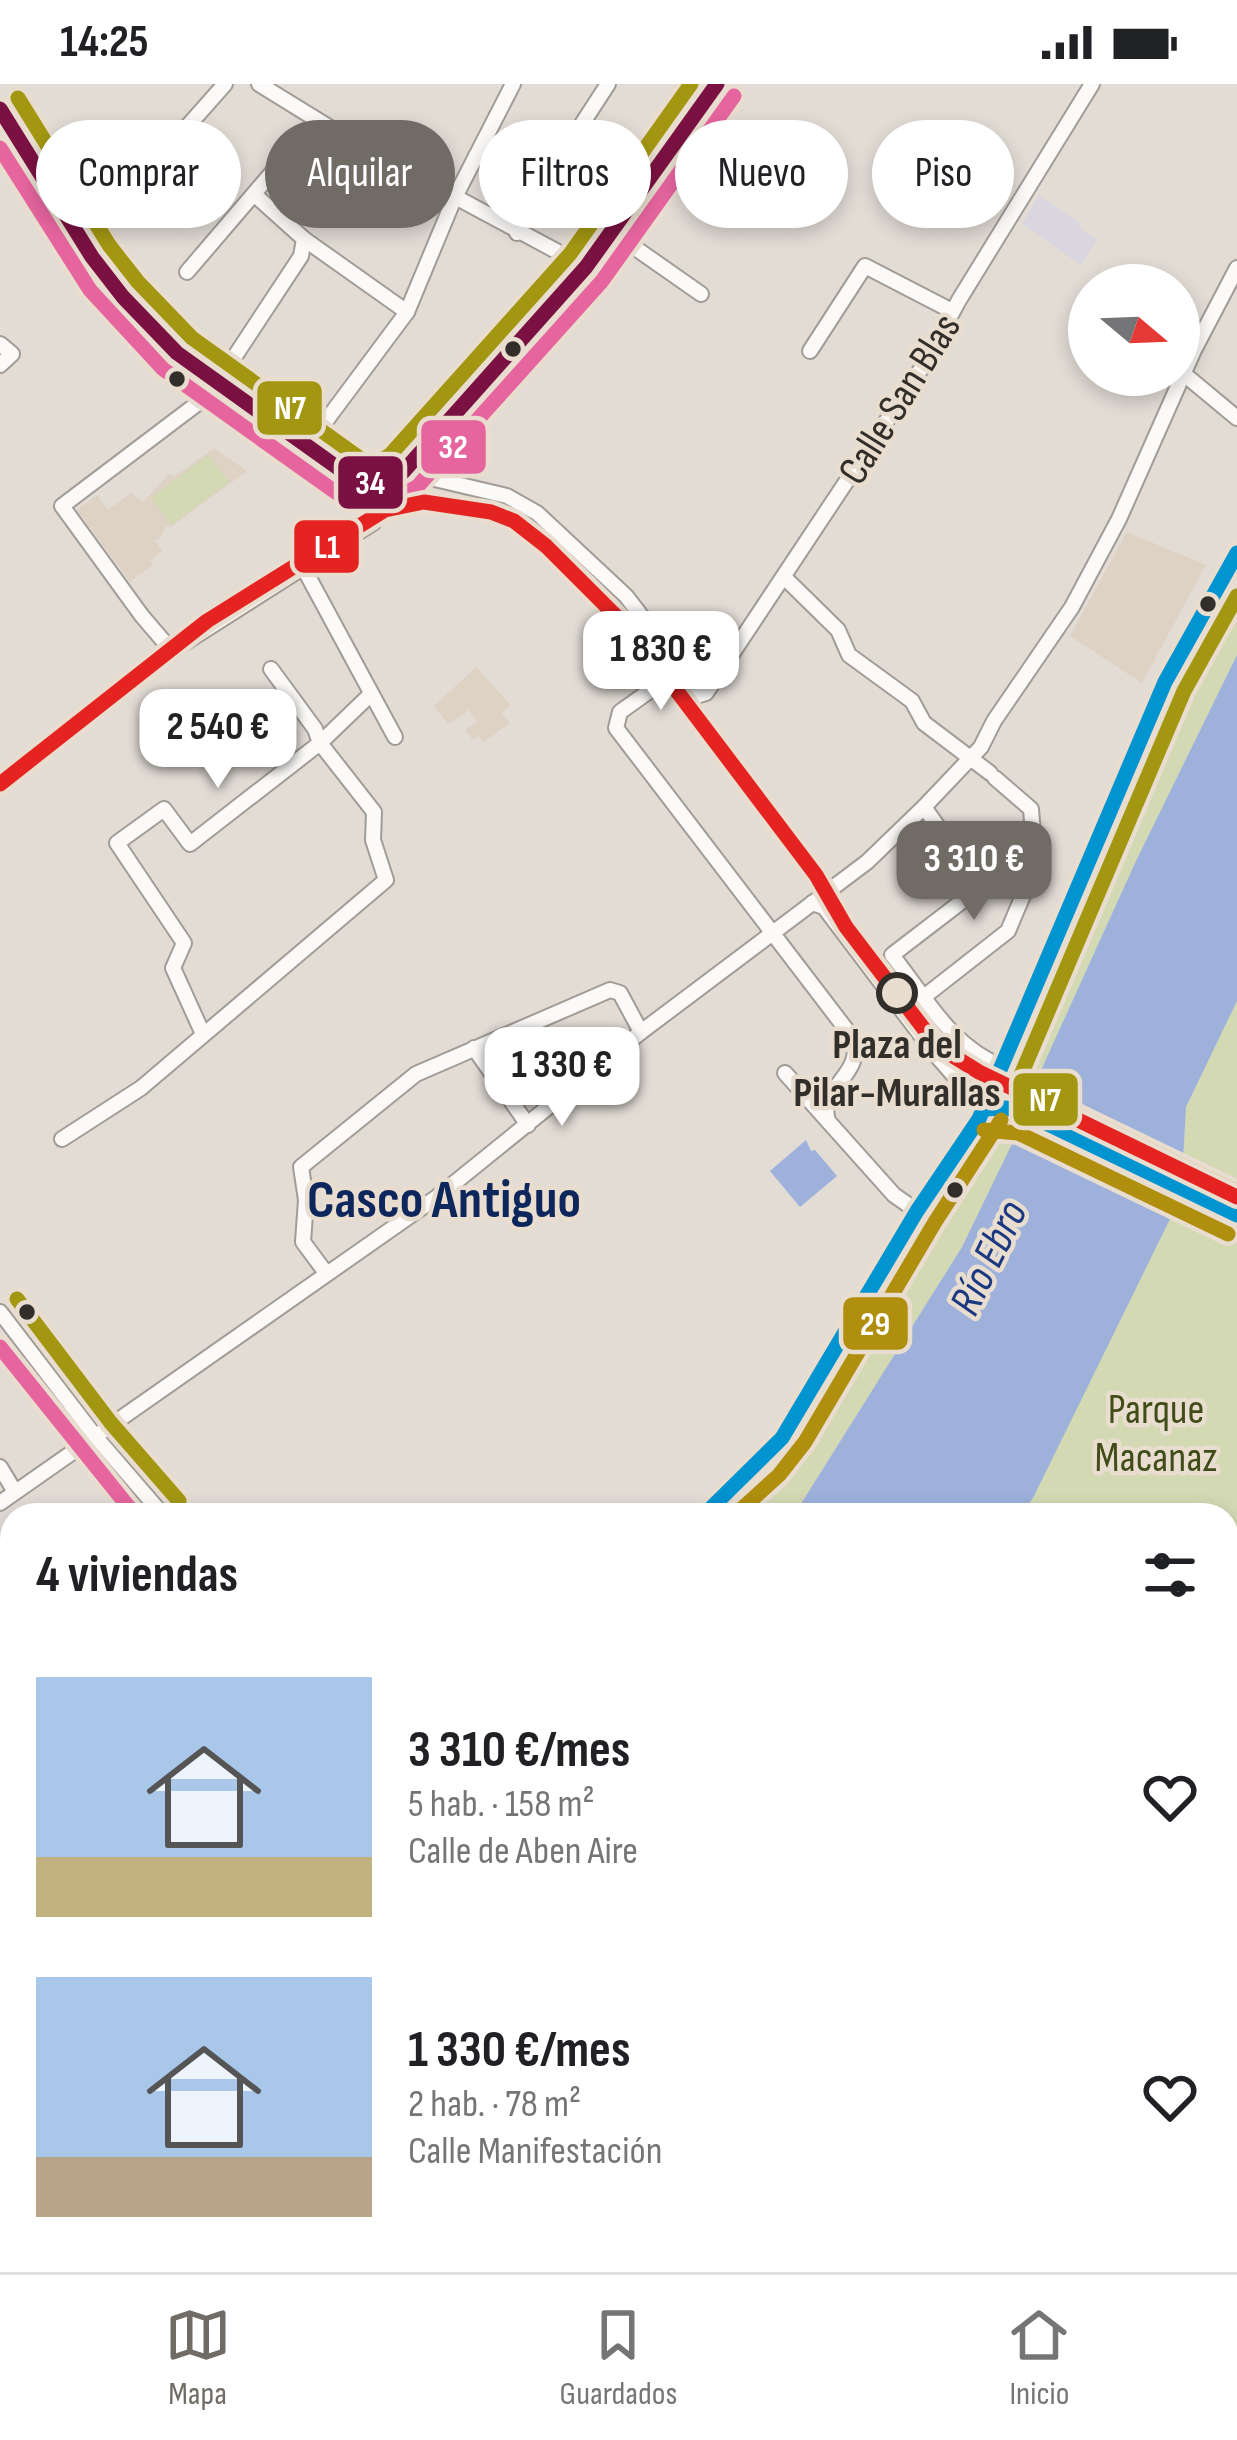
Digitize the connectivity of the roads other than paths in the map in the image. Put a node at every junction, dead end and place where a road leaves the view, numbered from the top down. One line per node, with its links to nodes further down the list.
1 (225, 84): 23 (street)
2 (260, 84): 8 (street)
3 (513, 84): 10 (street)
4 (608, 84): 9 (street)
5 (717, 84): 12 (street)
6 (1092, 84): 28 (street, Calle San Blas)
7 (0, 109): 23 (street)
8 (317, 120)
9 (584, 120)
10 (476, 156): 11 (street); 15 (street)
11 (479, 157)
12 (651, 169)
13 (265, 185): 14 (street)
14 (256, 196): 22 (street); 26 (street)
15 (455, 197)
16 (455, 200): 21 (street)
17 (442, 228): 29 (street)
18 (520, 228): 21 (street)
19 (606, 228): 24 (street)
20 (612, 228): 27 (street)
21 (517, 233): 24 (street)
22 (304, 239): 29 (street); 33 (street)
23 (86, 242): 30 (street)
24 (586, 266): 40 (street)
25 (1237, 268): 31 (street)
26 (187, 272)
27 (701, 294)
28 (952, 310): 32 (street); 44 (street, Calle San Blas)
29 (407, 312): 38 (street)
30 (164, 334): 33 (street); 34 (street)
31 (1200, 342)
32 (810, 351)
33 (225, 367): 34 (street); 38 (street)
34 (218, 383): 38 (street); 43 (street)
35 (1200, 387): 37 (street)
36 (1174, 396): 50 (street)
37 (1237, 418)
38 (313, 440): 39 (street); 41 (street)
39 (368, 468): 40 (street); 41 (street)
40 (396, 470): 41 (street); 46 (street)
41 (370, 485): 43 (street)
42 (1237, 554): 60 (main road)
43 (302, 566): 47 (street)
44 (785, 578): 46 (street, Calle San Blas); 50 (street)
45 (271, 669): 49 (street)
46 (670, 670): 55 (street)
47 (371, 694): 48 (street); 49 (street)
48 (395, 737)
49 (320, 743): 58 (street); 58 (street)
50 (970, 760): 51 (street); 56 (street)
51 (924, 807): 52 (street); 54 (street)
52 (948, 841)
53 (1035, 867): 56 (street)
54 (812, 903): 55 (street); 62 (street)
55 (773, 933): 57 (street); 63 (street)
56 (925, 996): 60 (street)
57 (641, 1032): 59 (street); 64 (street)
58 (203, 1034): 65 (street)
59 (474, 1048): 64 (street); 68 (street)
60 (1001, 1066): 62 (main road)
61 (784, 1073): 63 (street)
62 (983, 1109): 66 (main road); 67 (main road)
63 (828, 1121): 66 (street)
64 (528, 1125): 68 (street)
65 (62, 1139)
66 (917, 1211): 75 (main road)
67 (1237, 1215)
68 (326, 1273): 70 (street)
69 (0, 1312): 70 (street)
70 (95, 1436): 72 (street); 74 (street)
71 (0, 1467): 72 (street)
72 (15, 1492): 73 (street)
73 (0, 1503)
74 (153, 1503)
75 (717, 1503)

